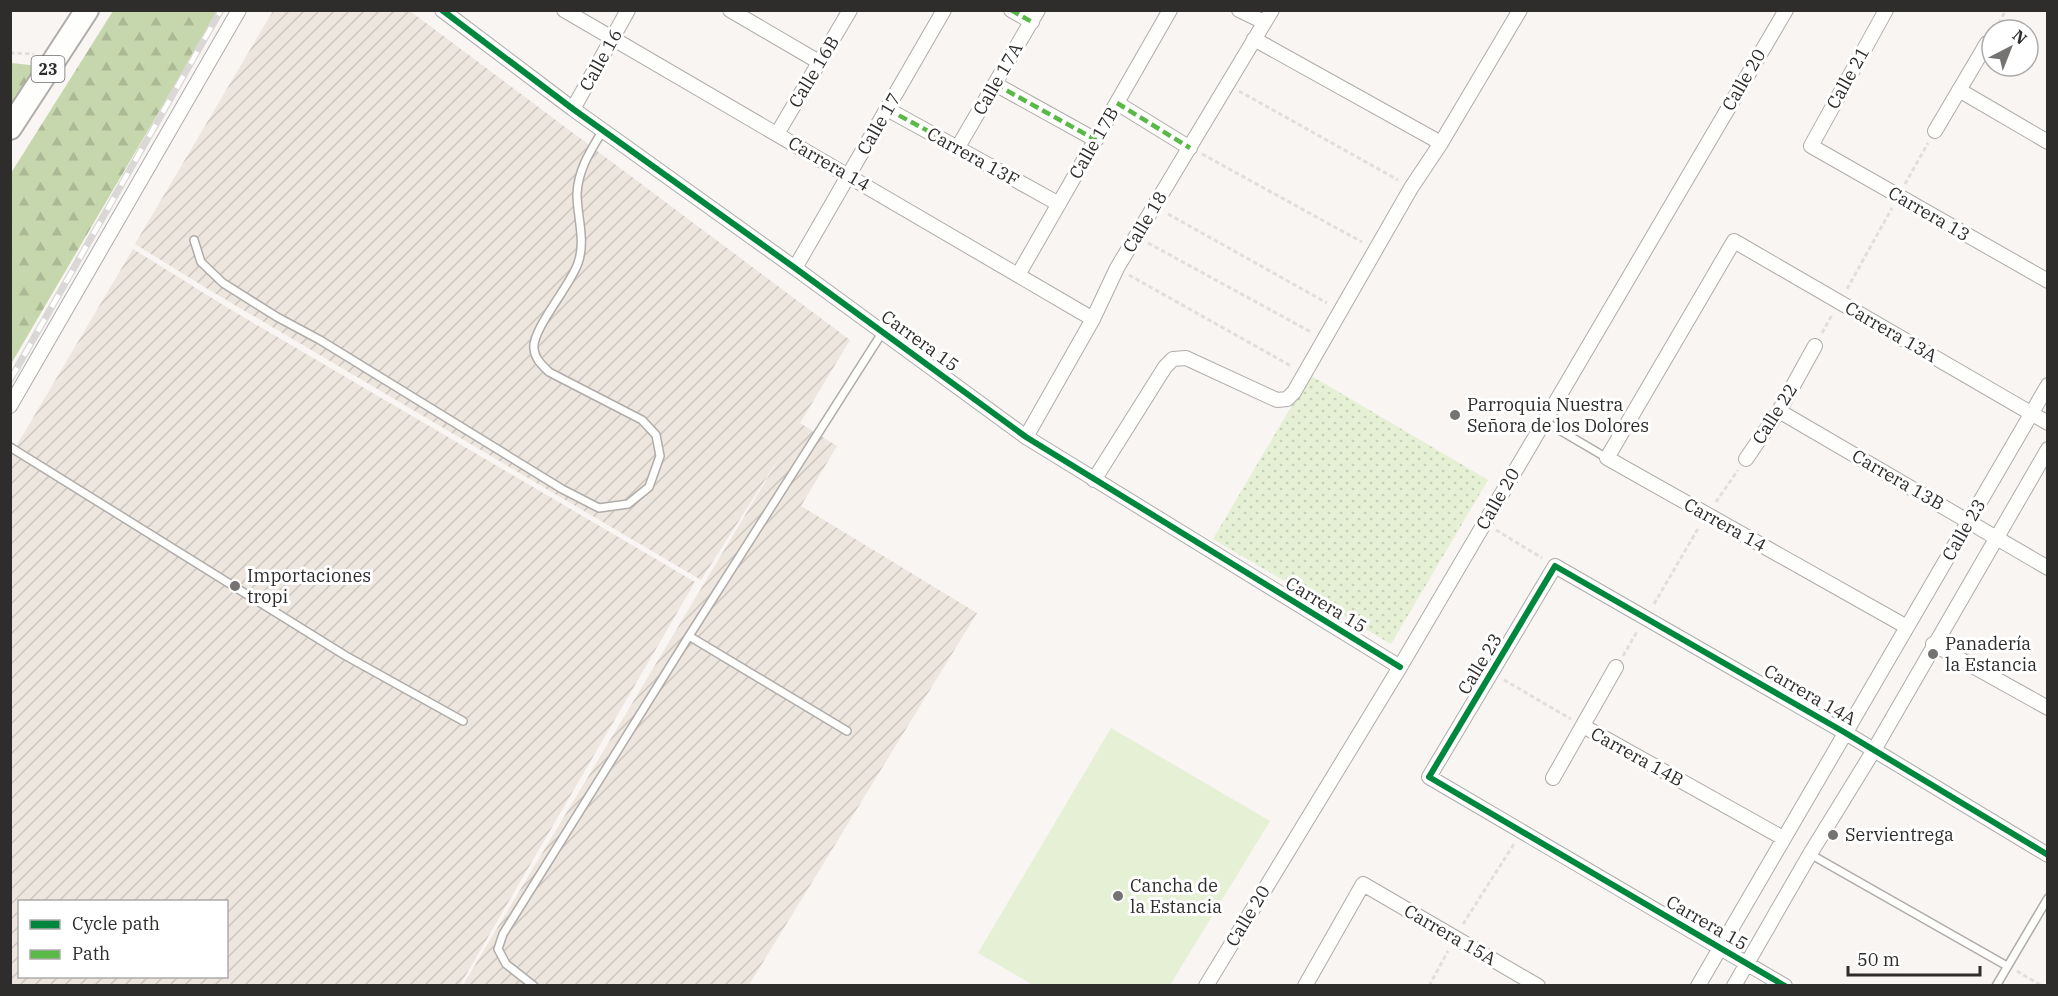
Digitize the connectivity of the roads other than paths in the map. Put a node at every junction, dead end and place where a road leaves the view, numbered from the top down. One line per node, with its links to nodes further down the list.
1 (87, 10): 26 (main road, 23)
2 (240, 10): 46 (street)
3 (442, 10): 24 (street, Carrera 15)
4 (564, 10): 17 (street, Carrera 14)
5 (628, 10): 17 (street, Calle 16)
6 (730, 10): 20 (street)
7 (850, 10): 20 (street, Calle 16B)
8 (944, 10): 25 (street, Calle 17)
9 (1011, 10): 15 (street)
10 (1170, 10): 23 (street, Calle 17B)
11 (1239, 10): 16 (street)
12 (1520, 10): 32 (street)
13 (1786, 10): 49 (street, Calle 20)
14 (1886, 10): 33 (street, Calle 21)
15 (1035, 16): 21 (street, Calle 17A)
16 (1268, 16): 18 (street, Calle 18)
17 (613, 38): 24 (street, Calle 16); 29 (street, Carrera 14)
18 (1254, 39): 32 (street); 35 (street, Calle 18)
19 (1980, 55): 22 (street)
20 (819, 62): 29 (street, Calle 16B)
21 (995, 84): 30 (street); 34 (street, Calle 17A)
22 (1959, 90): 28 (street); 31 (street)
23 (1117, 103): 30 (street, Calle 17B); 35 (street)
24 (573, 109): 27 (street, Carrera 15)
25 (887, 110): 34 (street, Carrera 13F); 36 (street, Calle 17)
26 (10, 128)
27 (603, 130): 38 (lane); 39 (street, Carrera 15)
28 (1935, 131)
29 (777, 134): 36 (street, Carrera 14)
30 (1096, 140): 37 (street, Calle 17B)
31 (2048, 142)
32 (1441, 143): 56 (street)
33 (1811, 146): 41 (street, Carrera 13)
34 (958, 147): 37 (street, Carrera 13F)
35 (1190, 148): 42 (street, Calle 18)
36 (848, 176): 39 (street, Calle 17); 40 (street, Carrera 14)
37 (1059, 204): 40 (street, Calle 17B)
38 (194, 240)
39 (795, 268): 43 (street, Carrera 15)
40 (1018, 274): 42 (street, Carrera 14)
41 (2048, 281)
42 (1093, 319): 51 (street, Calle 18)
43 (882, 333): 51 (street, Carrera 15); 62 (lane)
44 (1815, 346): 47 (street, Calle 22)
45 (2048, 385): 48 (street, Calle 23)
46 (10, 406)
47 (1779, 411): 55 (street, Calle 22); 57 (street, Carrera 13B)
48 (2031, 414): 50 (street, Carrera 13A); 54 (street, Carrera 13A); 57 (street, Calle 23)
49 (1544, 421): 54 (lane, Carrera 14); 64 (street, Calle 20)
50 (2048, 423)
51 (1026, 437): 56 (street, Carrera 15)
52 (10, 447): 67 (lane)
53 (2048, 449): 58 (street, Calle 23)
54 (1607, 458): 61 (street, Carrera 14)
55 (1746, 459)
56 (1095, 480): 64 (street, Carrera 15)
57 (1969, 521): 58 (street, Carrera 13B); 61 (street, Calle 23)
58 (1996, 538): 60 (street, Carrera 13B); 63 (street, Calle 23)
59 (1555, 566): 70 (street, Carrera 14A); 72 (street, Calle 23)
60 (2048, 568)
61 (1907, 627): 70 (street, Calle 23)
62 (689, 636): 69 (lane); 81 (lane)
63 (1933, 644): 66 (street); 71 (street, Calle 23)
64 (1400, 667): 82 (street, Calle 20)
65 (1616, 667): 68 (street)
66 (2048, 708)
67 (463, 721)
68 (1582, 726): 73 (street); 74 (street, Carrera 14B)
69 (847, 731)
70 (1844, 732): 71 (street, Carrera 14A); 74 (street, Calle 23)
71 (1874, 750): 75 (street, Calle 23); 76 (street, Carrera 14A)
72 (1429, 777): 78 (street, Carrera 15)
73 (1553, 778)
74 (1783, 838): 78 (street, Calle 23)
75 (1810, 854): 79 (street, Calle 23); 80 (lane)
76 (2048, 855)
77 (2048, 898): 80 (lane)
78 (1719, 948): 79 (street, Carrera 15); 85 (street, Calle 23)
79 (1747, 964): 86 (street, Calle 23); 87 (street, Carrera 15)
80 (2007, 966): 88 (lane)
81 (534, 986)
82 (1206, 986)
83 (1305, 986): 84 (street, Carrera 15A)
84 (1538, 986)
85 (1698, 986)
86 (1734, 986)
87 (1785, 986)
88 (1996, 986)

